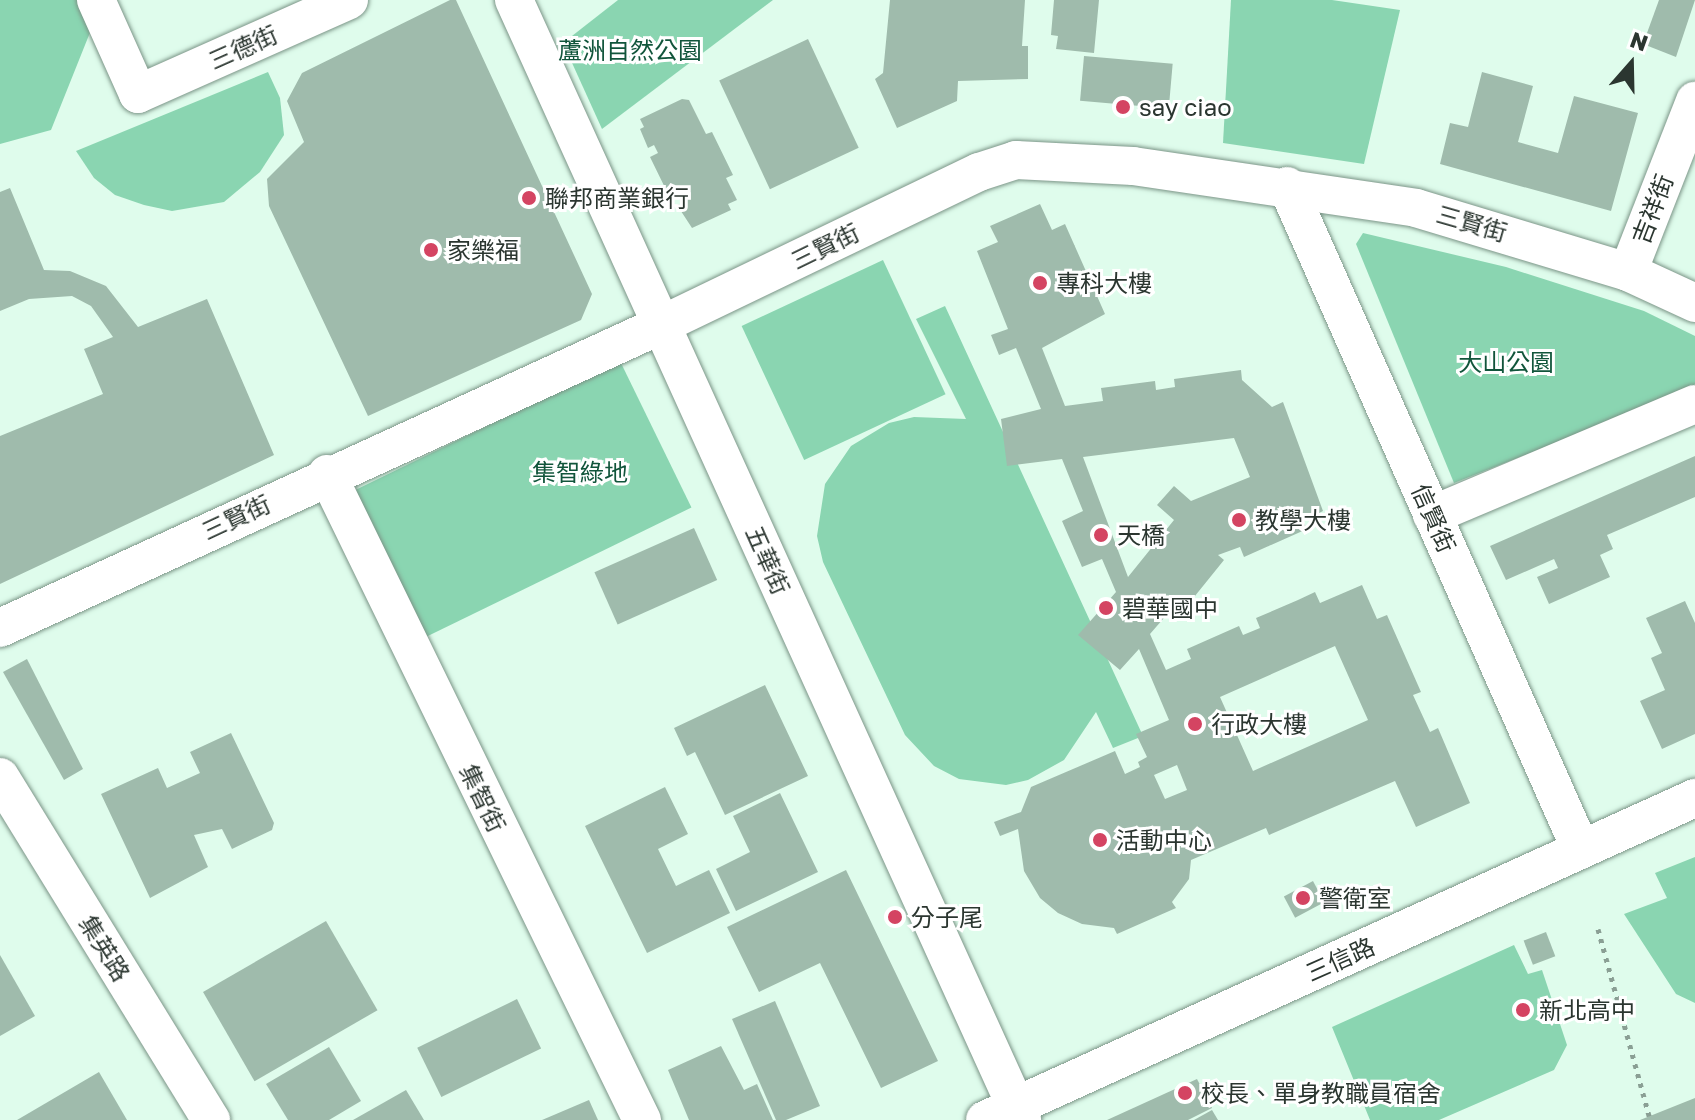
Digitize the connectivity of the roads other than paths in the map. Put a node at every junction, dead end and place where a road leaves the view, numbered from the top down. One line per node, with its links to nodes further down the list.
1 (96, 0): 2 (street, 三德街)
2 (349, 0)
3 (514, 0): 8 (street, 五華街)
4 (1695, 101): 6 (street, 吉祥街)
5 (1287, 186): 6 (street, 三賢街); 8 (street, 三賢街); 11 (street, 信賢街)
6 (1628, 272): 7 (street, 三賢街)
7 (1695, 303)
8 (661, 325): 10 (street, 三賢街); 17 (street, 五華街)
9 (1695, 404): 11 (street)
10 (327, 474): 12 (street, 三賢街); 19 (street, 集智街)
11 (1432, 515): 16 (street, 信賢街)
12 (0, 628)
13 (0, 777): 15 (street, 集英路)
14 (1695, 798): 16 (street, 三信路)
15 (13, 825): 18 (street, 集英路)
16 (1581, 850): 17 (street, 三信路)
17 (1008, 1116)
18 (211, 1120)
19 (642, 1120)

